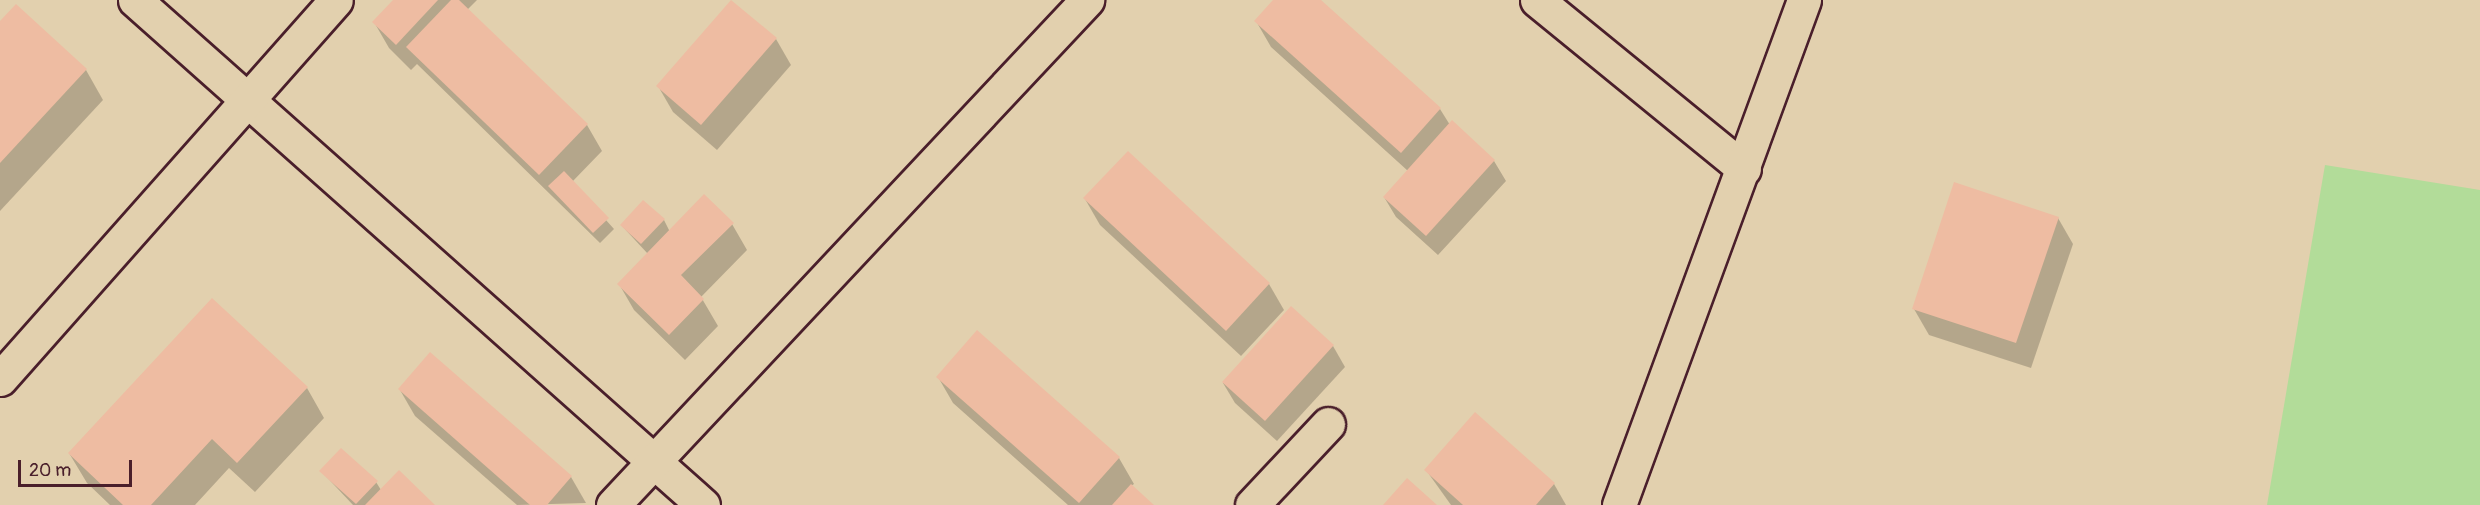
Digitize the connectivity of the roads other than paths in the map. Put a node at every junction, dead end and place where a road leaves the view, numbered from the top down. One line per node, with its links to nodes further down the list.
1 (135, 0): 6 (street)
2 (336, 0): 6 (street)
3 (1087, 0): 10 (street)
4 (1538, 0): 7 (street)
5 (1804, 0): 7 (street)
6 (247, 101): 8 (street); 10 (street)
7 (1744, 169): 14 (street)
8 (0, 379)
9 (1328, 424): 13 (street)
10 (652, 460): 11 (street); 12 (street)
11 (613, 505)
12 (703, 505)
13 (1252, 505)
14 (1619, 505)

